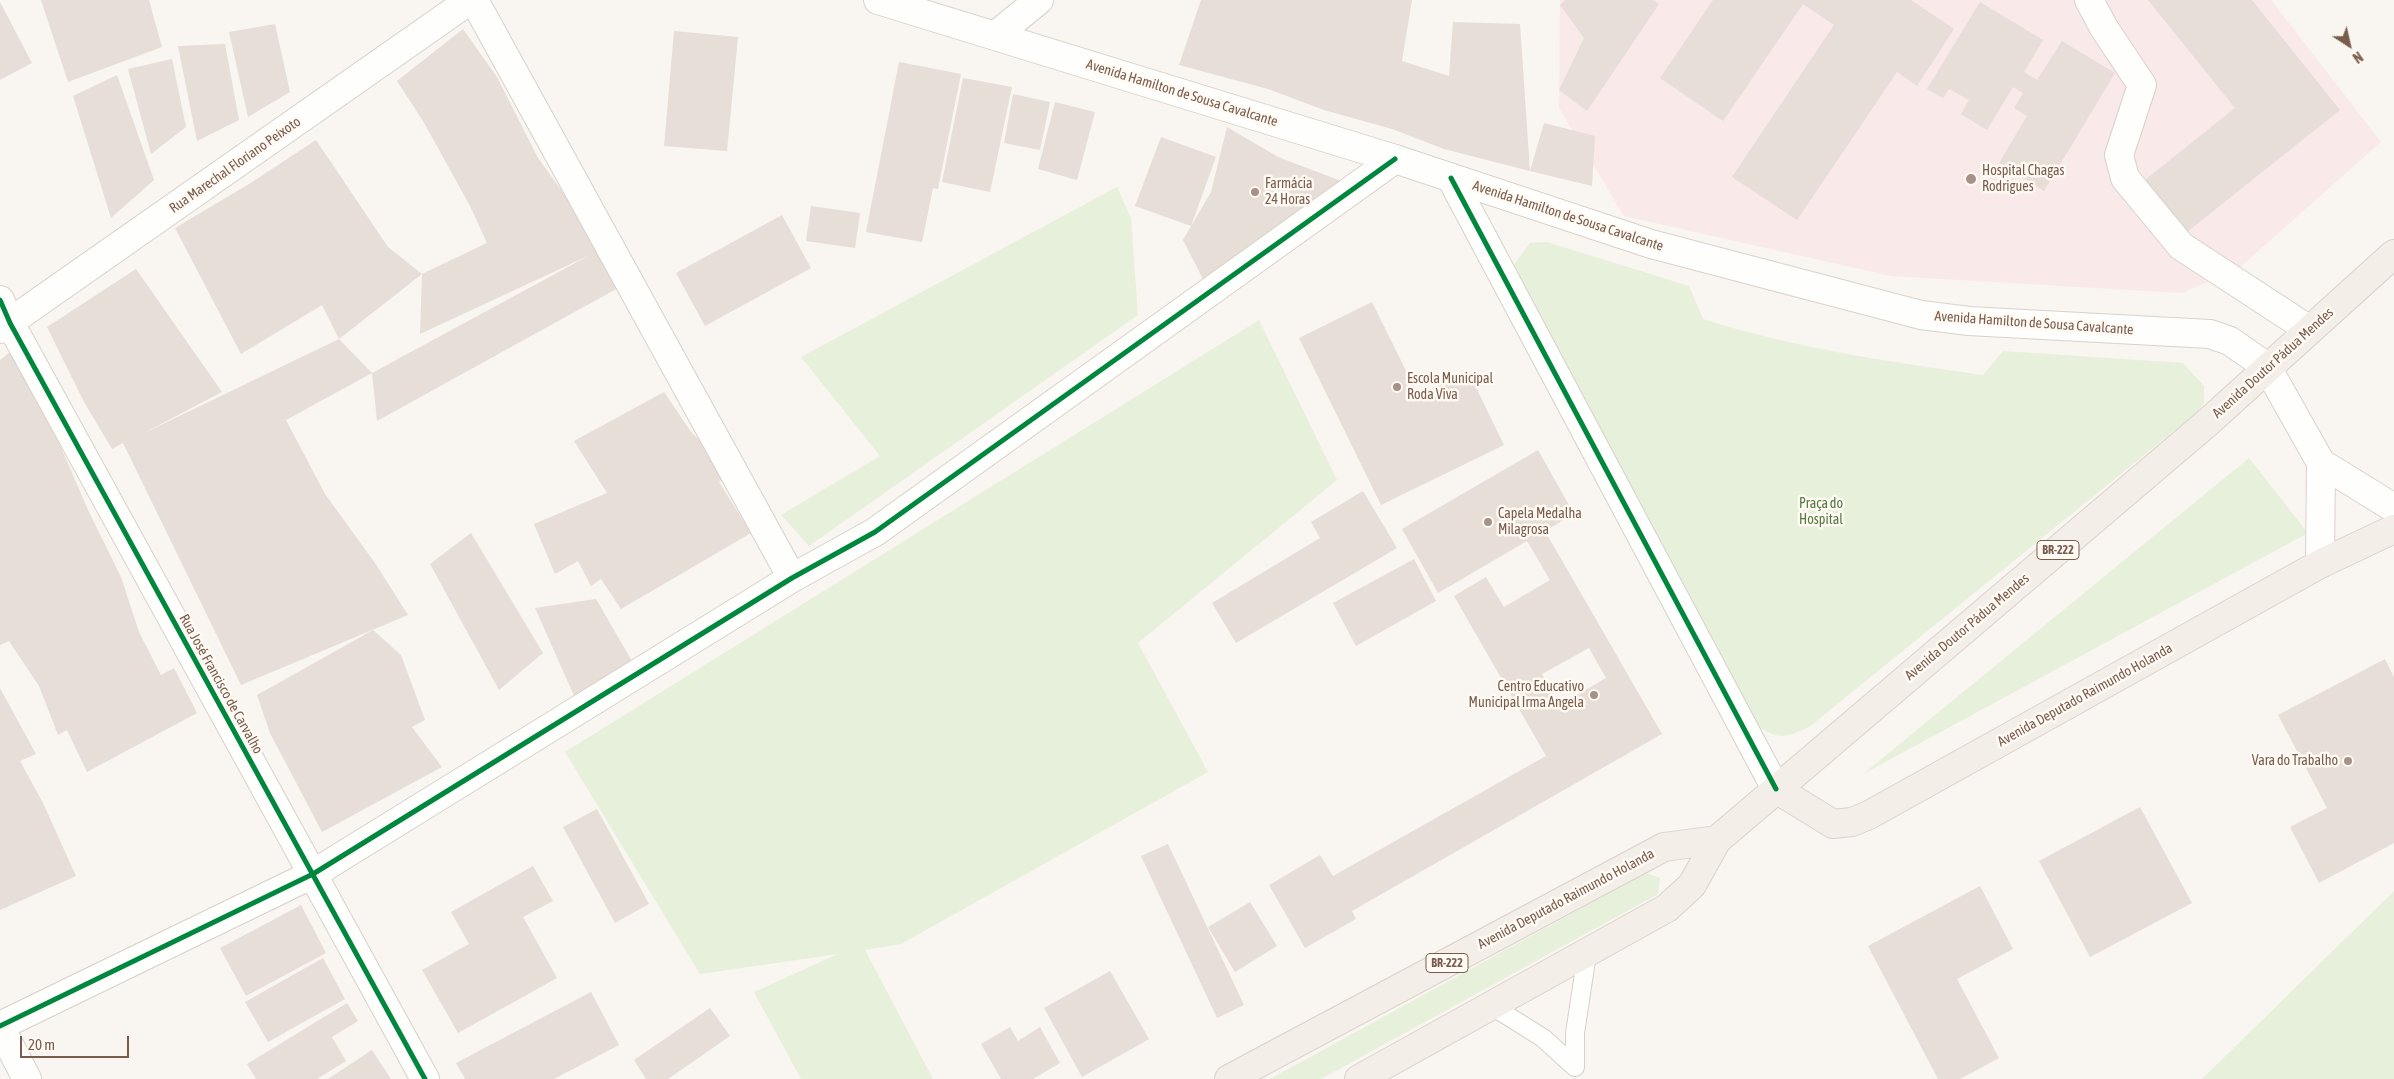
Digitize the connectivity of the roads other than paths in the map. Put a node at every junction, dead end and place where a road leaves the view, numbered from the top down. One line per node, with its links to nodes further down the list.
1 (472, 0): 9 (street, Rua Marechal Floriano Peixoto); 16 (street)
2 (878, 0): 5 (street, Avenida Hamilton de Sousa Cavalcante)
3 (1039, 0): 5 (street)
4 (2089, 0): 10 (street)
5 (996, 36): 6 (street, Avenida Hamilton de Sousa Cavalcante)
6 (1395, 159): 7 (street, Avenida Hamilton de Sousa Cavalcante); 16 (street)
7 (1452, 178): 11 (street, Avenida Hamilton de Sousa Cavalcante); 17 (street)
8 (2394, 254): 10 (main road, Avenida Doutor Pádua Mendes / BR-222)
9 (3, 317): 19 (street, Rua José Francisco de Carvalho)
10 (2308, 329): 11 (main road, Avenida Doutor Pádua Mendes / BR-222)
11 (2267, 367): 12 (street); 17 (main road, Avenida Doutor Pádua Mendes / BR-222)
12 (2321, 463): 13 (street); 15 (street)
13 (2394, 508)
14 (2394, 529): 15 (main road, Avenida Deputado Raimundo Holanda)
15 (2320, 564): 17 (main road, Avenida Deputado Raimundo Holanda)
16 (792, 578): 19 (street)
17 (1776, 789): 18 (main road, Avenida Doutor Pádua Mendes / BR-222)
18 (1717, 840): 20 (main road, Avenida Doutor Pádua Mendes / BR-222); 26 (main road, Avenida Deputado Raimundo Holanda / BR-222)
19 (313, 874): 22 (street); 25 (street, Rua José Francisco de Carvalho)
20 (1587, 954): 21 (main road, BR-222); 23 (lane)
21 (1492, 1006): 23 (lane); 27 (main road, BR-222)
22 (0, 1026): 24 (street)
23 (1578, 1073)
24 (27, 1079)
25 (425, 1079)
26 (1229, 1079)
27 (1359, 1079)

